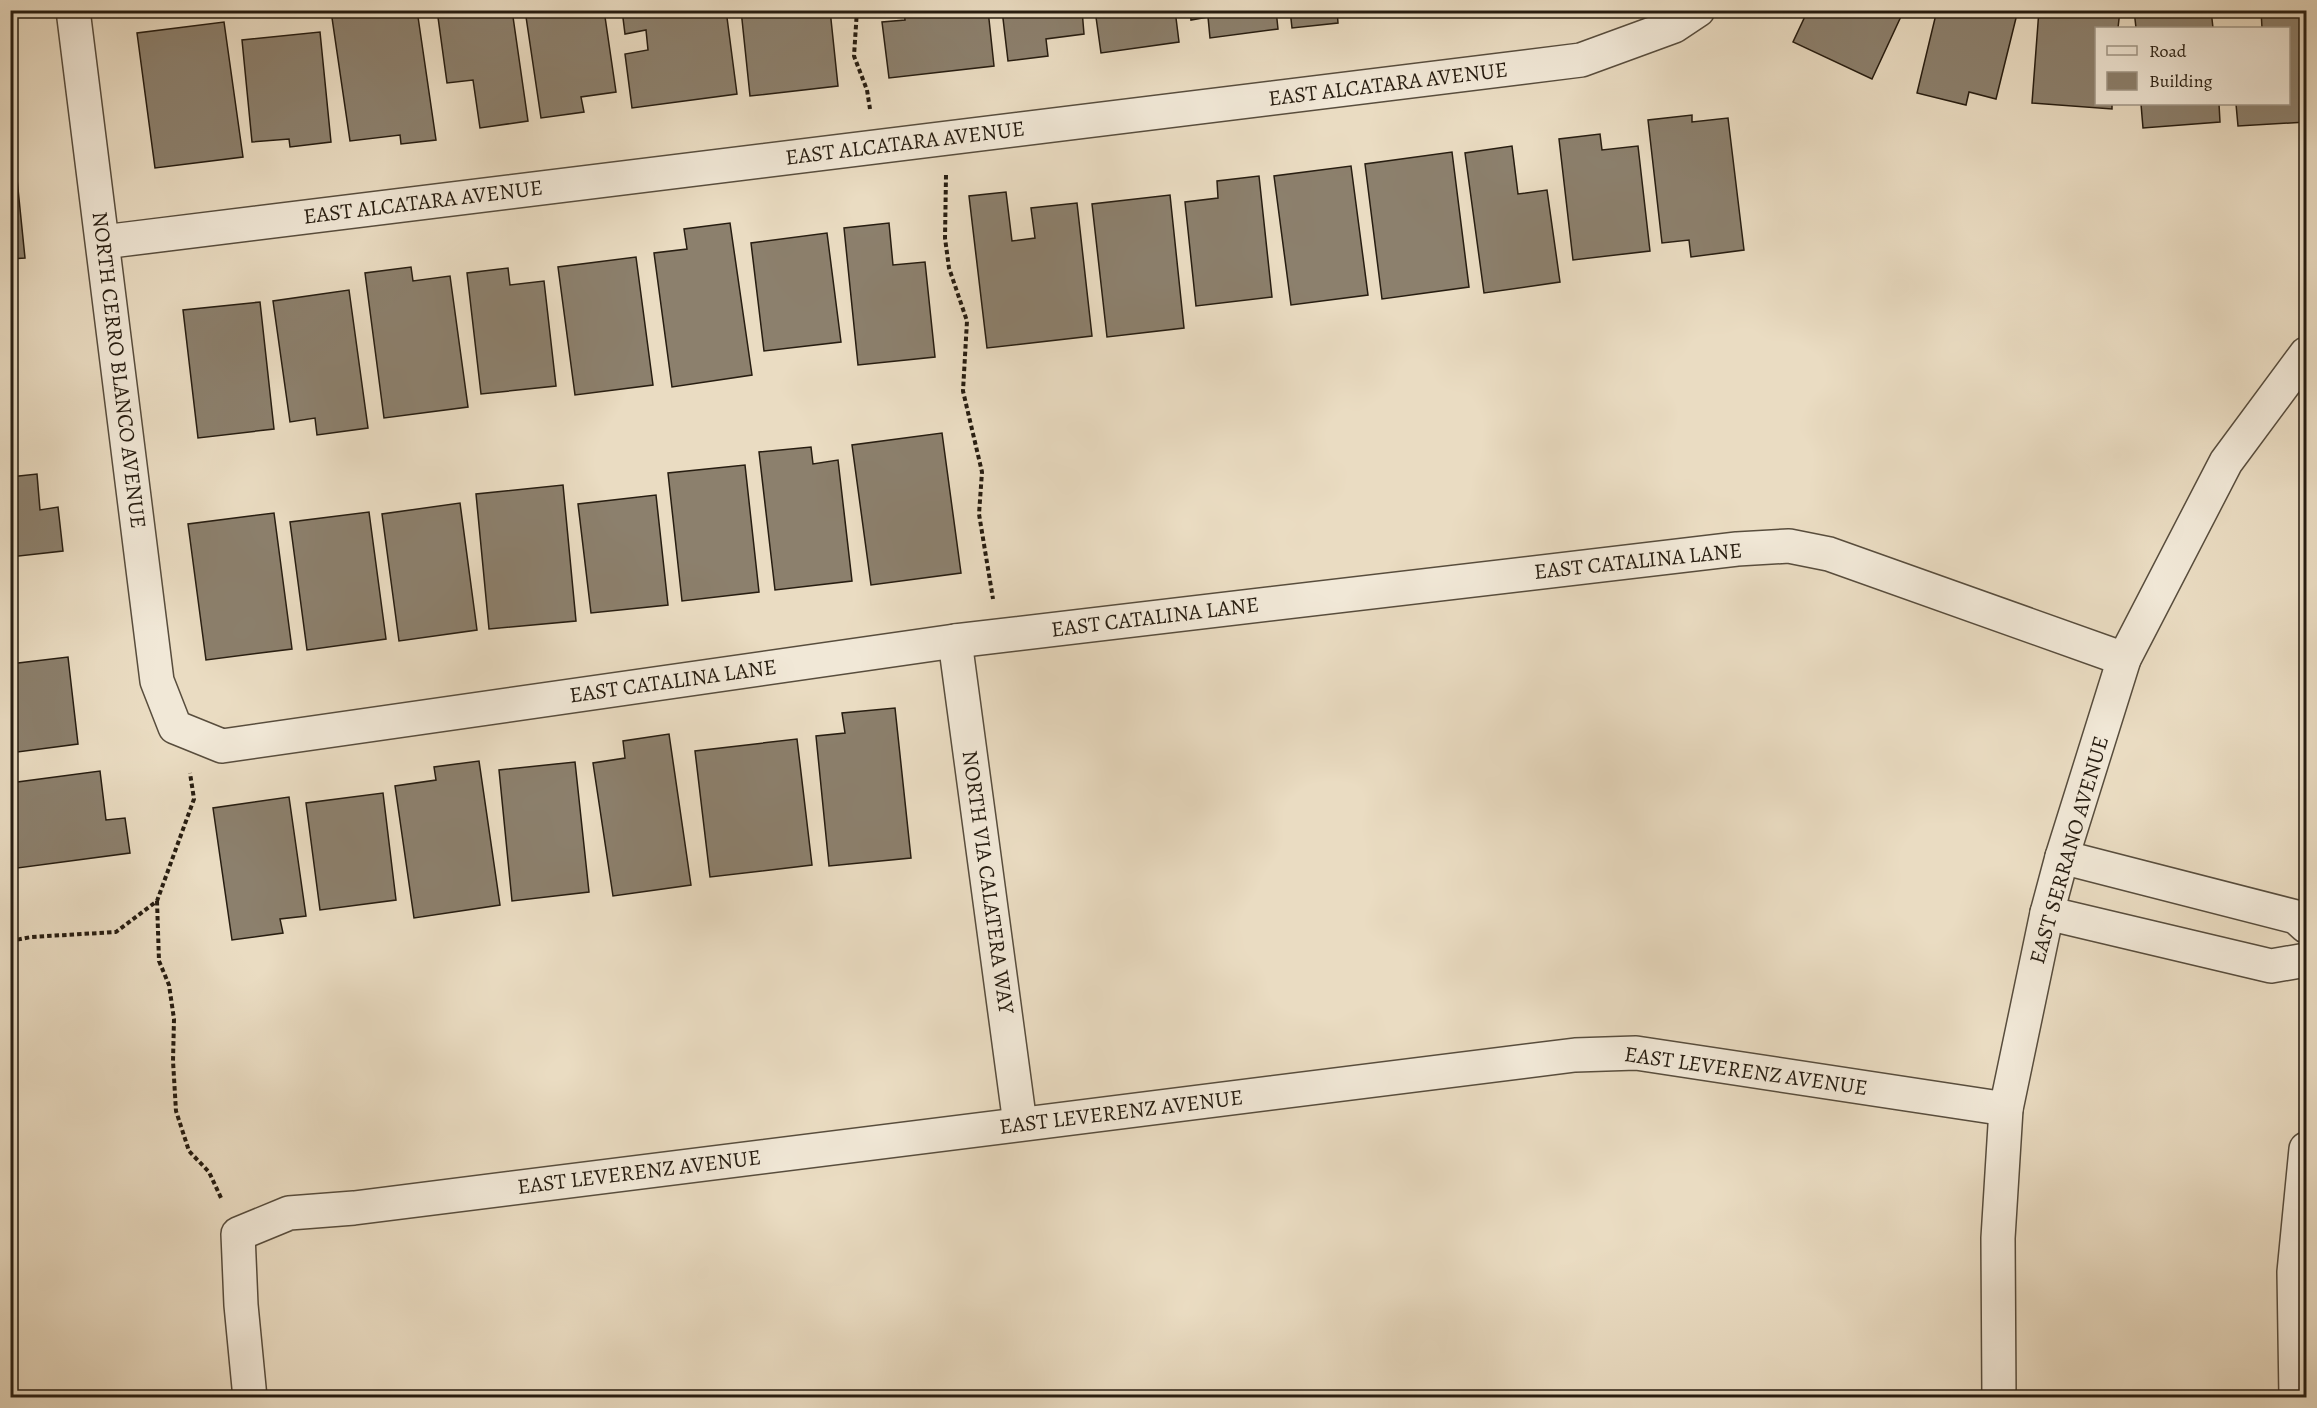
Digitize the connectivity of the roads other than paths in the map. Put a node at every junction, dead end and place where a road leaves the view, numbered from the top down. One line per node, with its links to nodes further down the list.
1 (73, 10): 3 (street, NORTH CERRO BLANCO AVENUE)
2 (1698, 10): 3 (street, EAST ALCATARA AVENUE)
3 (103, 242): 7 (street, NORTH CERRO BLANCO AVENUE)
4 (2307, 354): 6 (street, EAST SERRANO AVENUE)
5 (955, 641): 6 (street, EAST CATALINA LANE); 7 (street, EAST CATALINA LANE); 13 (street, NORTH VIA CALATERA WAY)
6 (2124, 659): 8 (street, EAST SERRANO AVENUE)
7 (175, 727)
8 (2062, 857): 9 (street, EAST SERRANO AVENUE); 10 (street)
9 (2047, 913): 11 (street); 12 (street, EAST SERRANO AVENUE)
10 (2307, 926)
11 (2307, 960)
12 (2006, 1109): 13 (street, EAST LEVERENZ AVENUE); 16 (street, EAST SERRANO AVENUE)
13 (1020, 1124): 15 (street, EAST LEVERENZ AVENUE)
14 (2307, 1149): 17 (street)
15 (250, 1398)
16 (1999, 1398)
17 (2296, 1398)

